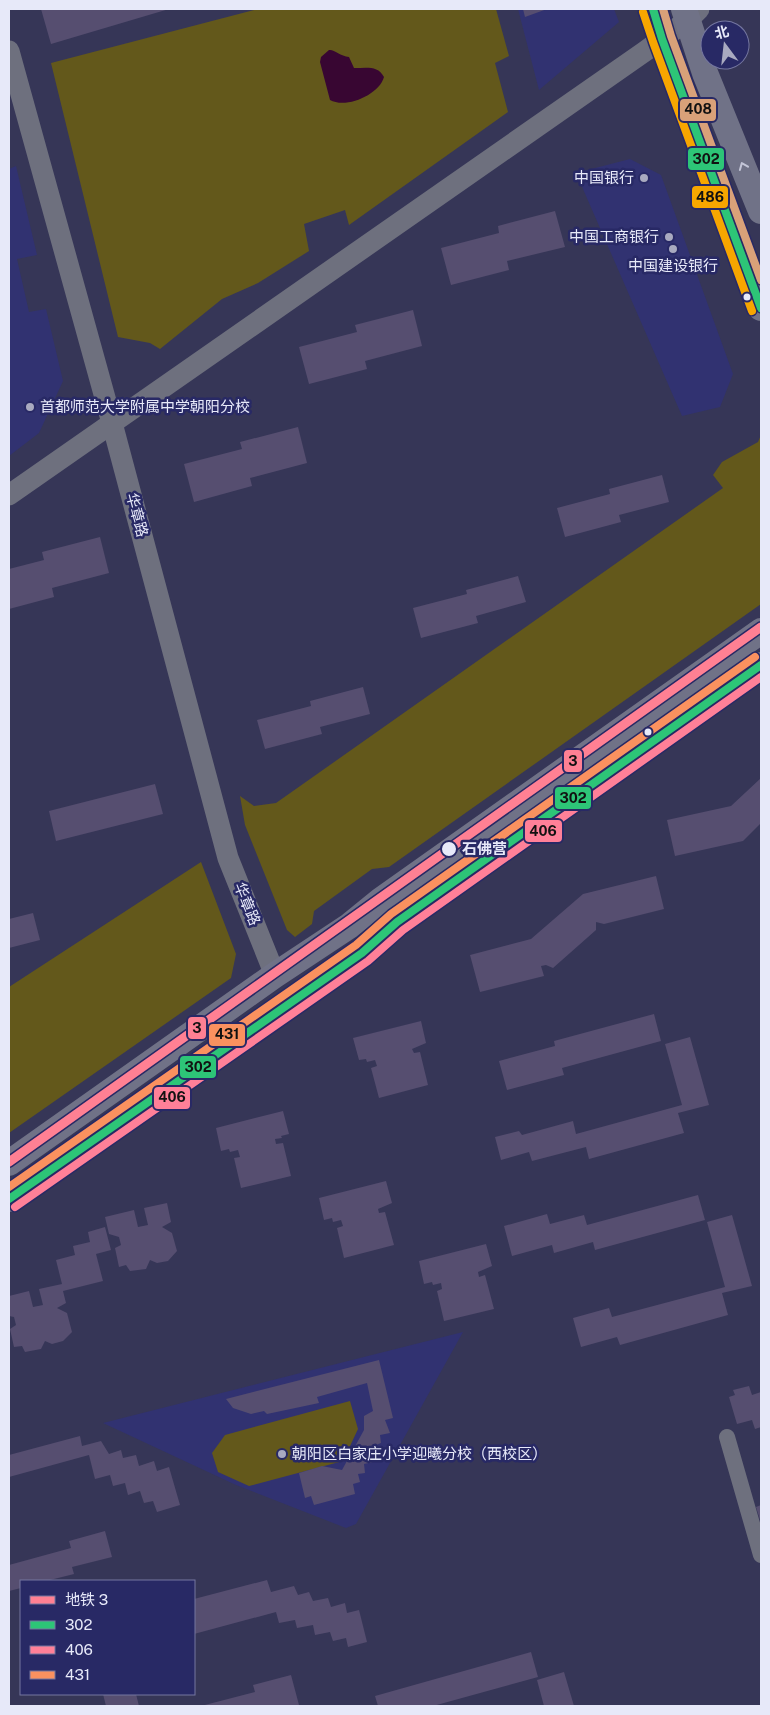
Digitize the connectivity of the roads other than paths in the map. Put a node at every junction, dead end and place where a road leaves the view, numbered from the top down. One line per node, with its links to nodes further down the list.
1 (653, 9): 4 (main road)
2 (713, 9): 3 (street)
3 (690, 13): 4 (street); 6 (main road, one-way to 3)
4 (662, 39): 7 (main road); 8 (street)
5 (9, 51): 8 (street, 华章路)
6 (761, 211)
7 (761, 308)
8 (112, 423): 9 (street); 12 (street, 华章路)
9 (9, 495)
10 (761, 631): 12 (main road)
11 (761, 665): 14 (main road)
12 (275, 975): 13 (main road)
13 (9, 1163)
14 (9, 1199)
15 (727, 1437): 16 (street)
16 (761, 1555)

